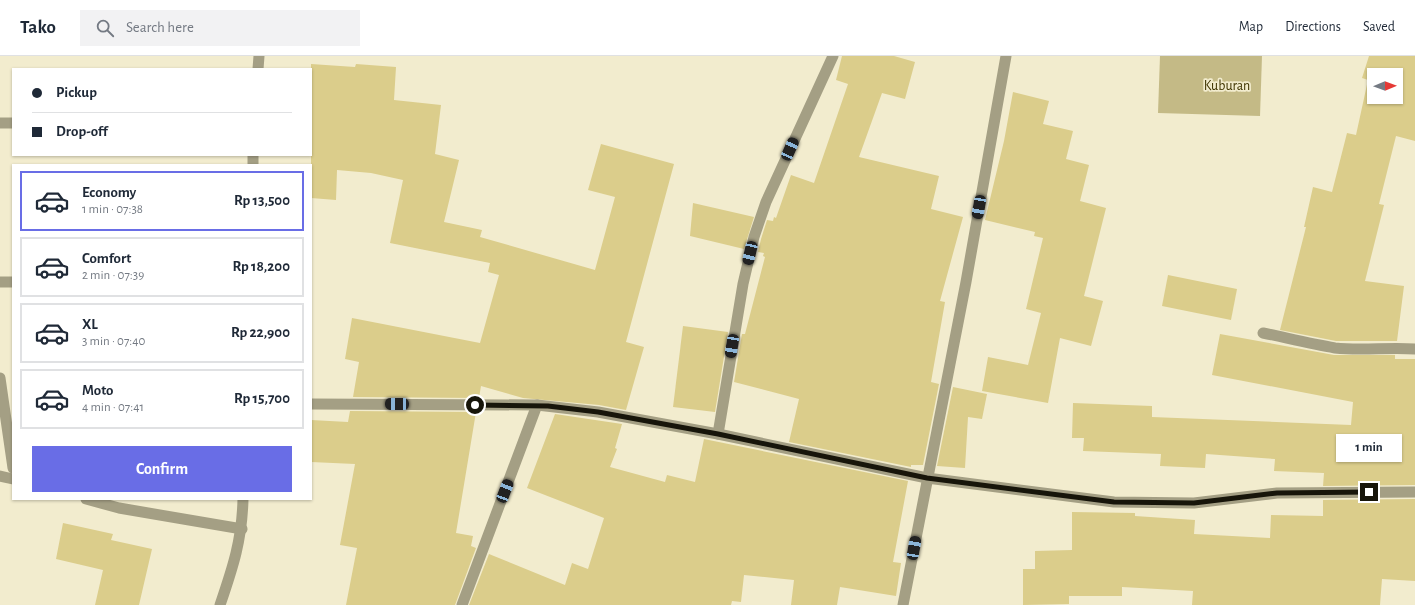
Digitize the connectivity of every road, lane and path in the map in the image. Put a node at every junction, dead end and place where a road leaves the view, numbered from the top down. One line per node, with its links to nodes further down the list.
1 (259, 56): 4 (street)
2 (833, 56): 14 (street)
3 (1006, 56): 17 (street)
4 (258, 68)
5 (12, 122): 6 (street)
6 (0, 123)
7 (0, 282): 8 (street)
8 (12, 282)
9 (1263, 333): 10 (street)
10 (1415, 348)
11 (0, 378): 15 (street)
12 (312, 404): 13 (street)
13 (537, 405): 14 (street); 25 (street)
14 (718, 434): 17 (street)
15 (12, 461)
16 (0, 476): 18 (street)
17 (927, 478): 19 (street); 26 (street)
18 (12, 479)
19 (1415, 492)
20 (93, 500): 22 (street)
21 (243, 500): 23 (street)
22 (119, 504): 23 (street)
23 (242, 529): 24 (street)
24 (220, 605)
25 (462, 605)
26 (903, 605)

